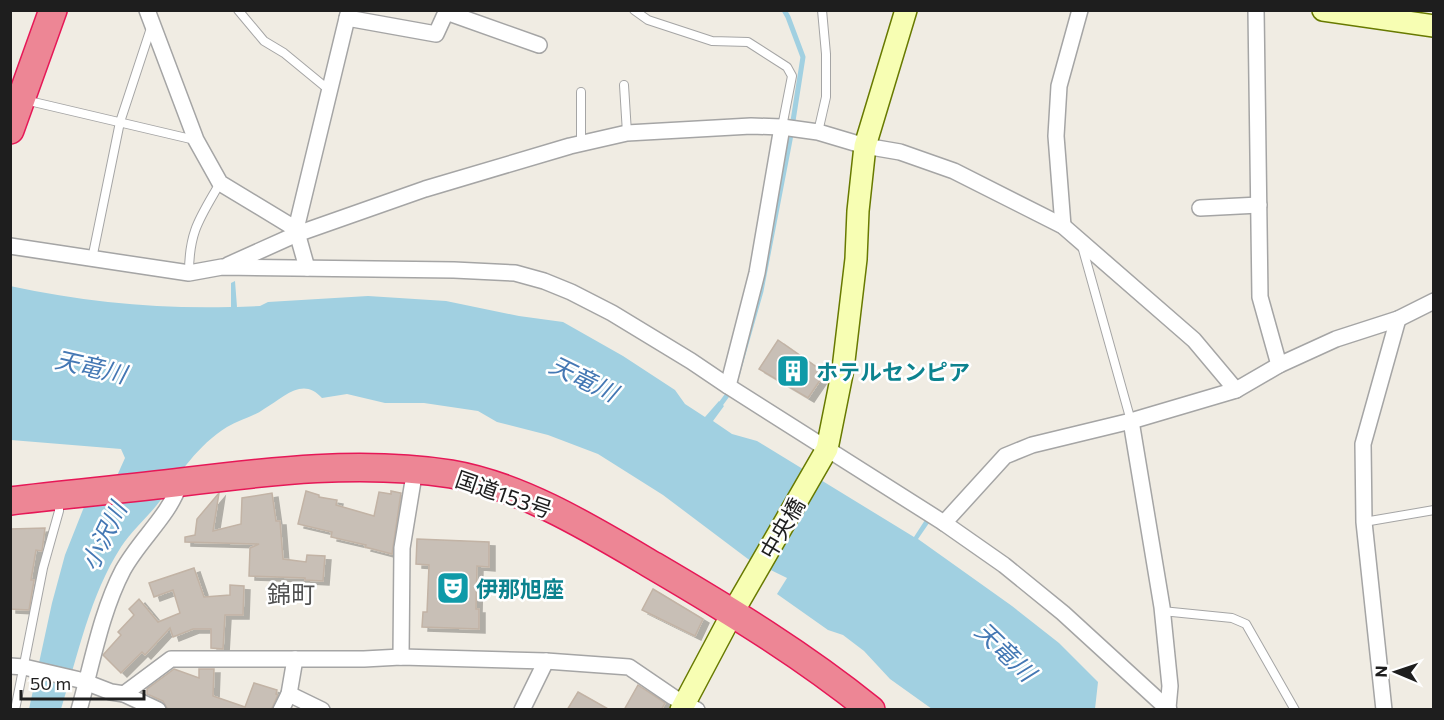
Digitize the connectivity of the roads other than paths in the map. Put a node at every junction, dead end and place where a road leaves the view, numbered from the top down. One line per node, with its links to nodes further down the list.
1 (53, 10): 17 (highway)
2 (238, 10): 15 (lane)
3 (634, 10): 19 (lane)
4 (822, 10): 20 (lane)
5 (906, 10): 24 (street, 中央橋)
6 (1080, 10): 28 (street)
7 (1256, 10): 26 (street)
8 (1323, 10): 12 (street)
9 (447, 11): 10 (street); 13 (street)
10 (348, 14): 15 (street)
11 (150, 17): 18 (lane); 22 (street)
12 (1434, 26)
13 (539, 45)
14 (624, 85): 21 (lane)
15 (330, 91): 29 (street)
16 (581, 93): 23 (lane)
17 (15, 109): 18 (lane)
18 (120, 122): 22 (lane); 32 (lane)
19 (782, 127): 20 (street); 21 (street); 39 (street)
20 (818, 132): 24 (street)
21 (627, 133): 23 (street)
22 (196, 140): 25 (street)
23 (581, 143): 29 (street)
24 (865, 146): 28 (street); 42 (street, 中央橋)
25 (220, 183): 29 (street); 35 (lane)
26 (1259, 205): 27 (street); 38 (street)
27 (1200, 208)
28 (1063, 226): 30 (street)
29 (296, 231): 33 (street); 34 (street)
30 (1080, 240): 40 (street); 41 (lane)
31 (10, 246): 32 (street)
32 (92, 259): 35 (street)
33 (222, 267): 34 (street); 35 (street)
34 (307, 268): 39 (street)
35 (189, 273)
36 (1434, 300): 37 (street)
37 (1398, 319): 38 (street); 48 (street)
38 (1279, 365): 40 (street)
39 (728, 386): 42 (street)
40 (1236, 390): 41 (street)
41 (1131, 421): 49 (street); 51 (street)
42 (825, 452): 49 (street); 50 (street, 中央橋)
43 (415, 469): 44 (highway, 国道153号); 50 (highway, 国道153号); 52 (street)
44 (173, 483): 45 (highway, 国道153号); 56 (street)
45 (63, 495): 46 (highway, 国道153号); 55 (lane)
46 (10, 501)
47 (1434, 510): 48 (lane)
48 (1364, 522): 69 (street)
49 (945, 523): 60 (street)
50 (737, 607): 59 (street, 中央橋); 67 (highway, 国道153号)
51 (1162, 611): 60 (street); 68 (lane)
52 (401, 657): 53 (street); 54 (street)
53 (295, 659): 57 (street); 58 (street)
54 (546, 661): 59 (street); 66 (street)
55 (21, 667): 56 (street); 61 (lane)
56 (83, 681): 57 (street); 62 (street)
57 (124, 694): 63 (street)
58 (289, 694): 64 (street); 65 (street)
59 (688, 707)
60 (1168, 709)
61 (15, 710)
62 (78, 710)
63 (158, 710)
64 (281, 710)
65 (322, 710)
66 (522, 710)
67 (871, 710)
68 (1295, 710)
69 (1384, 710)

